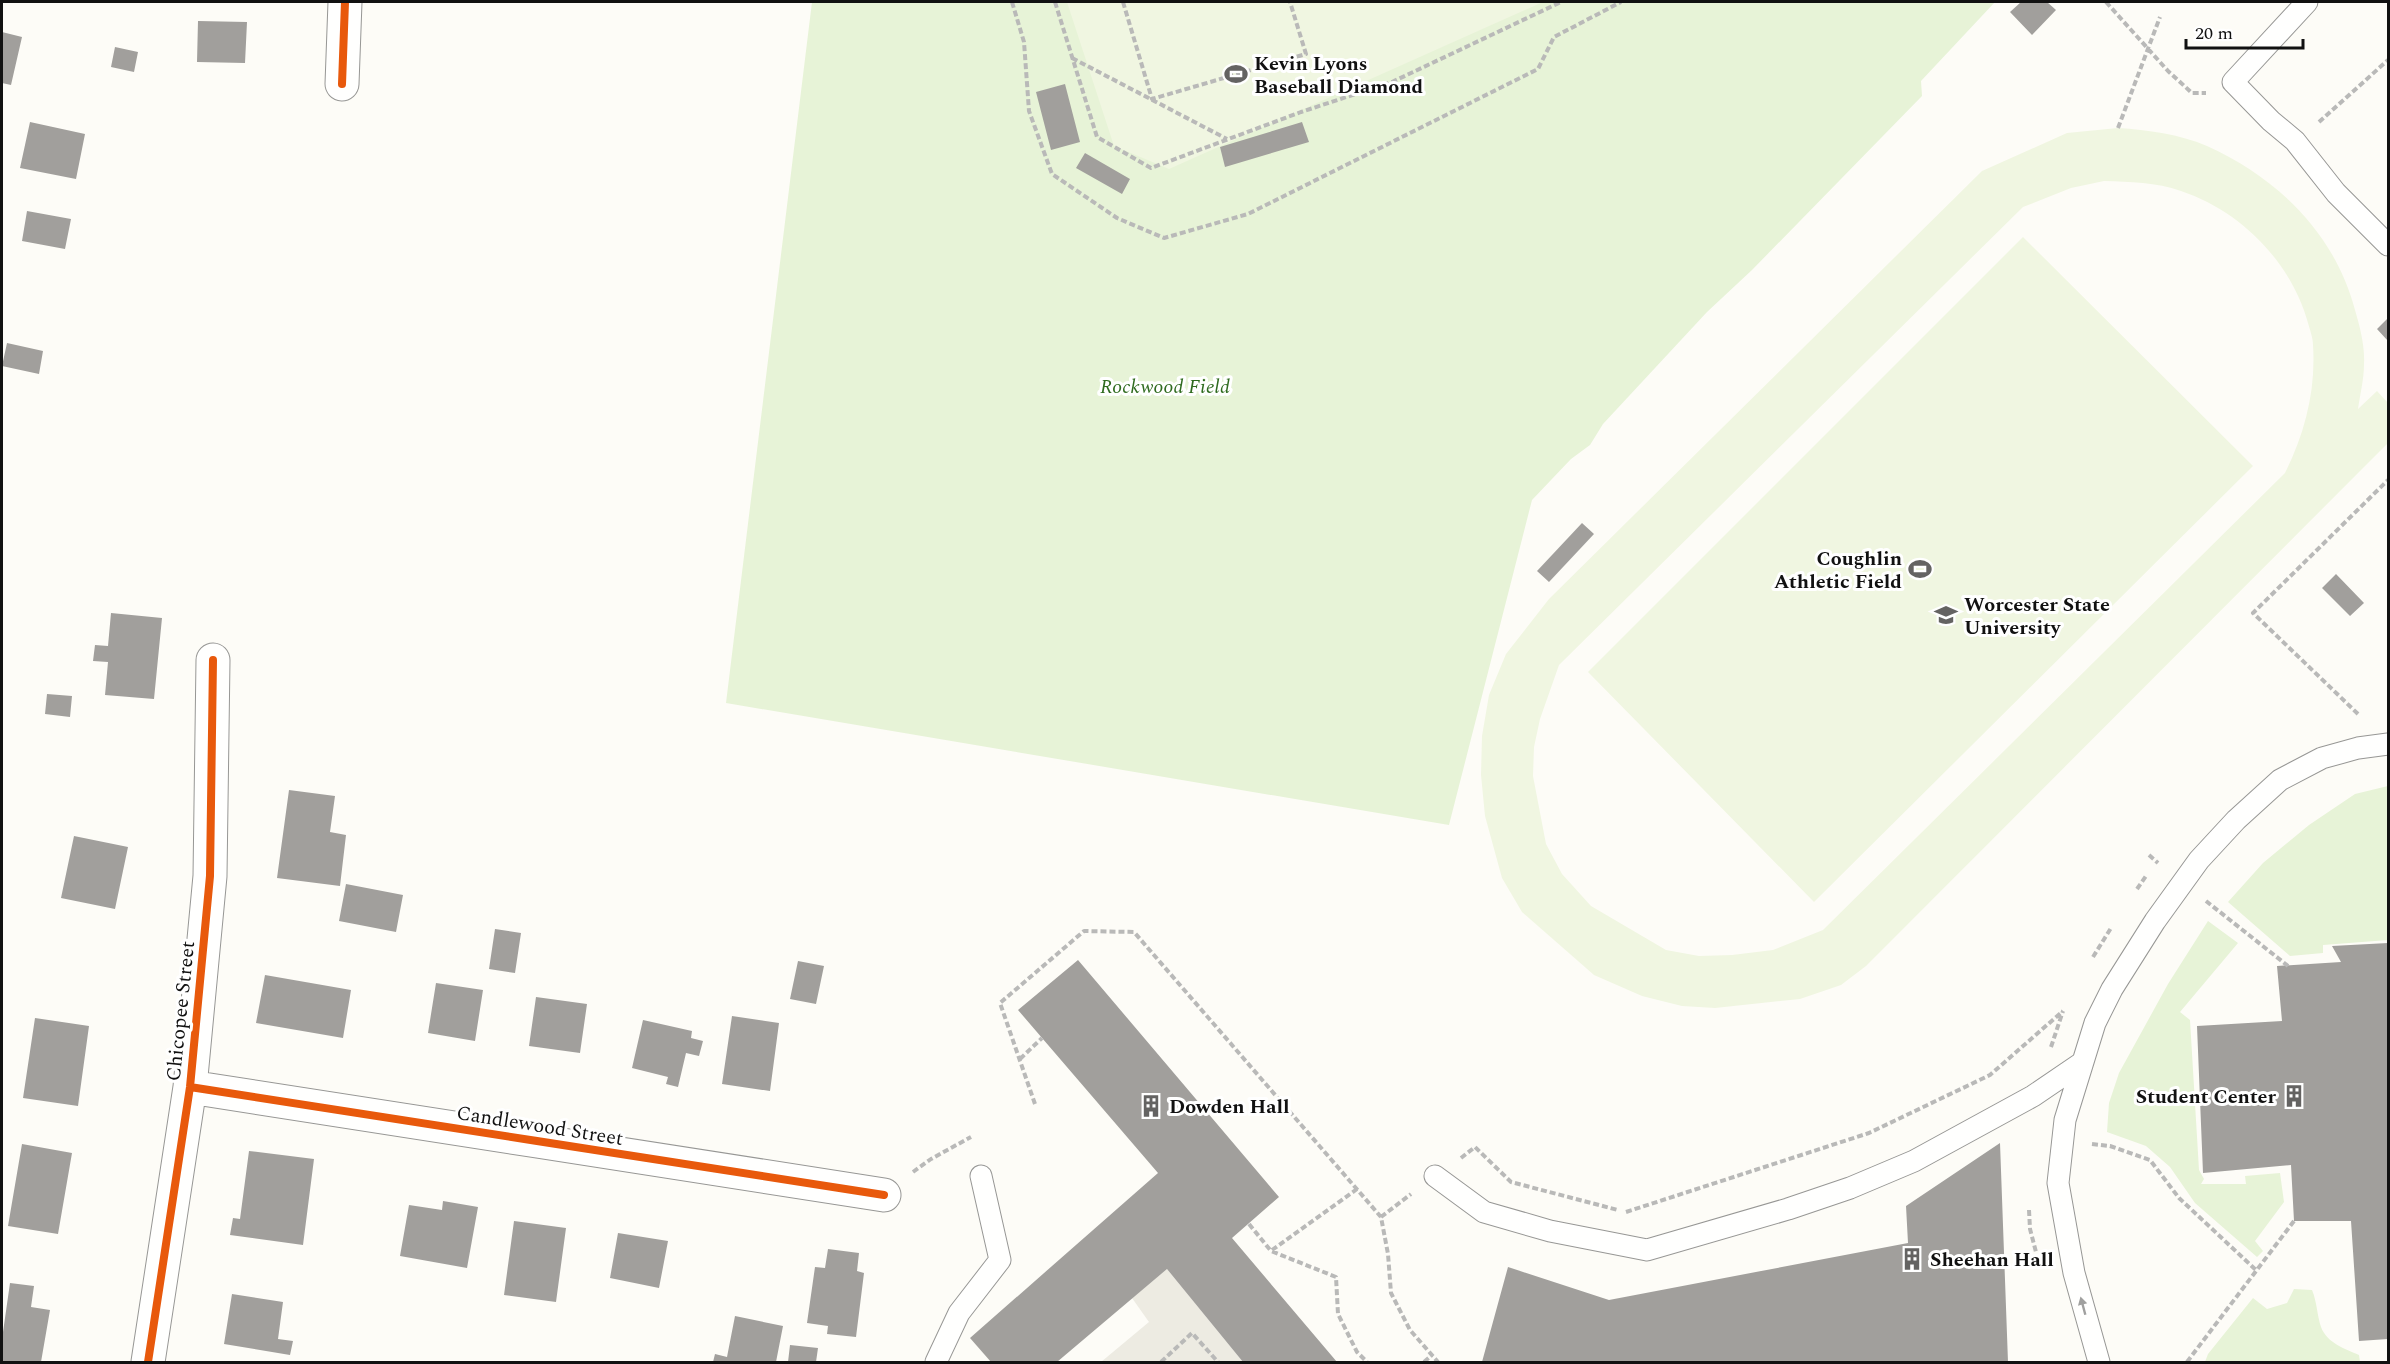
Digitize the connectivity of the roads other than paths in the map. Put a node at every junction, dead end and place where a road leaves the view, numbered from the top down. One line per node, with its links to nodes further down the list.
1 (345, 2): 3 (street)
2 (2307, 2): 4 (lane)
3 (342, 84)
4 (2388, 245)
5 (213, 660): 8 (street, Chicopee Street)
6 (2388, 744): 7 (lane)
7 (2083, 1062): 10 (lane); 14 (lane, one-way to 7)
8 (190, 1087): 11 (street, Candlewood Street); 12 (street, Chicopee Street)
9 (981, 1176): 13 (lane)
10 (1435, 1176)
11 (884, 1195)
12 (148, 1362)
13 (936, 1362)
14 (2099, 1362)

